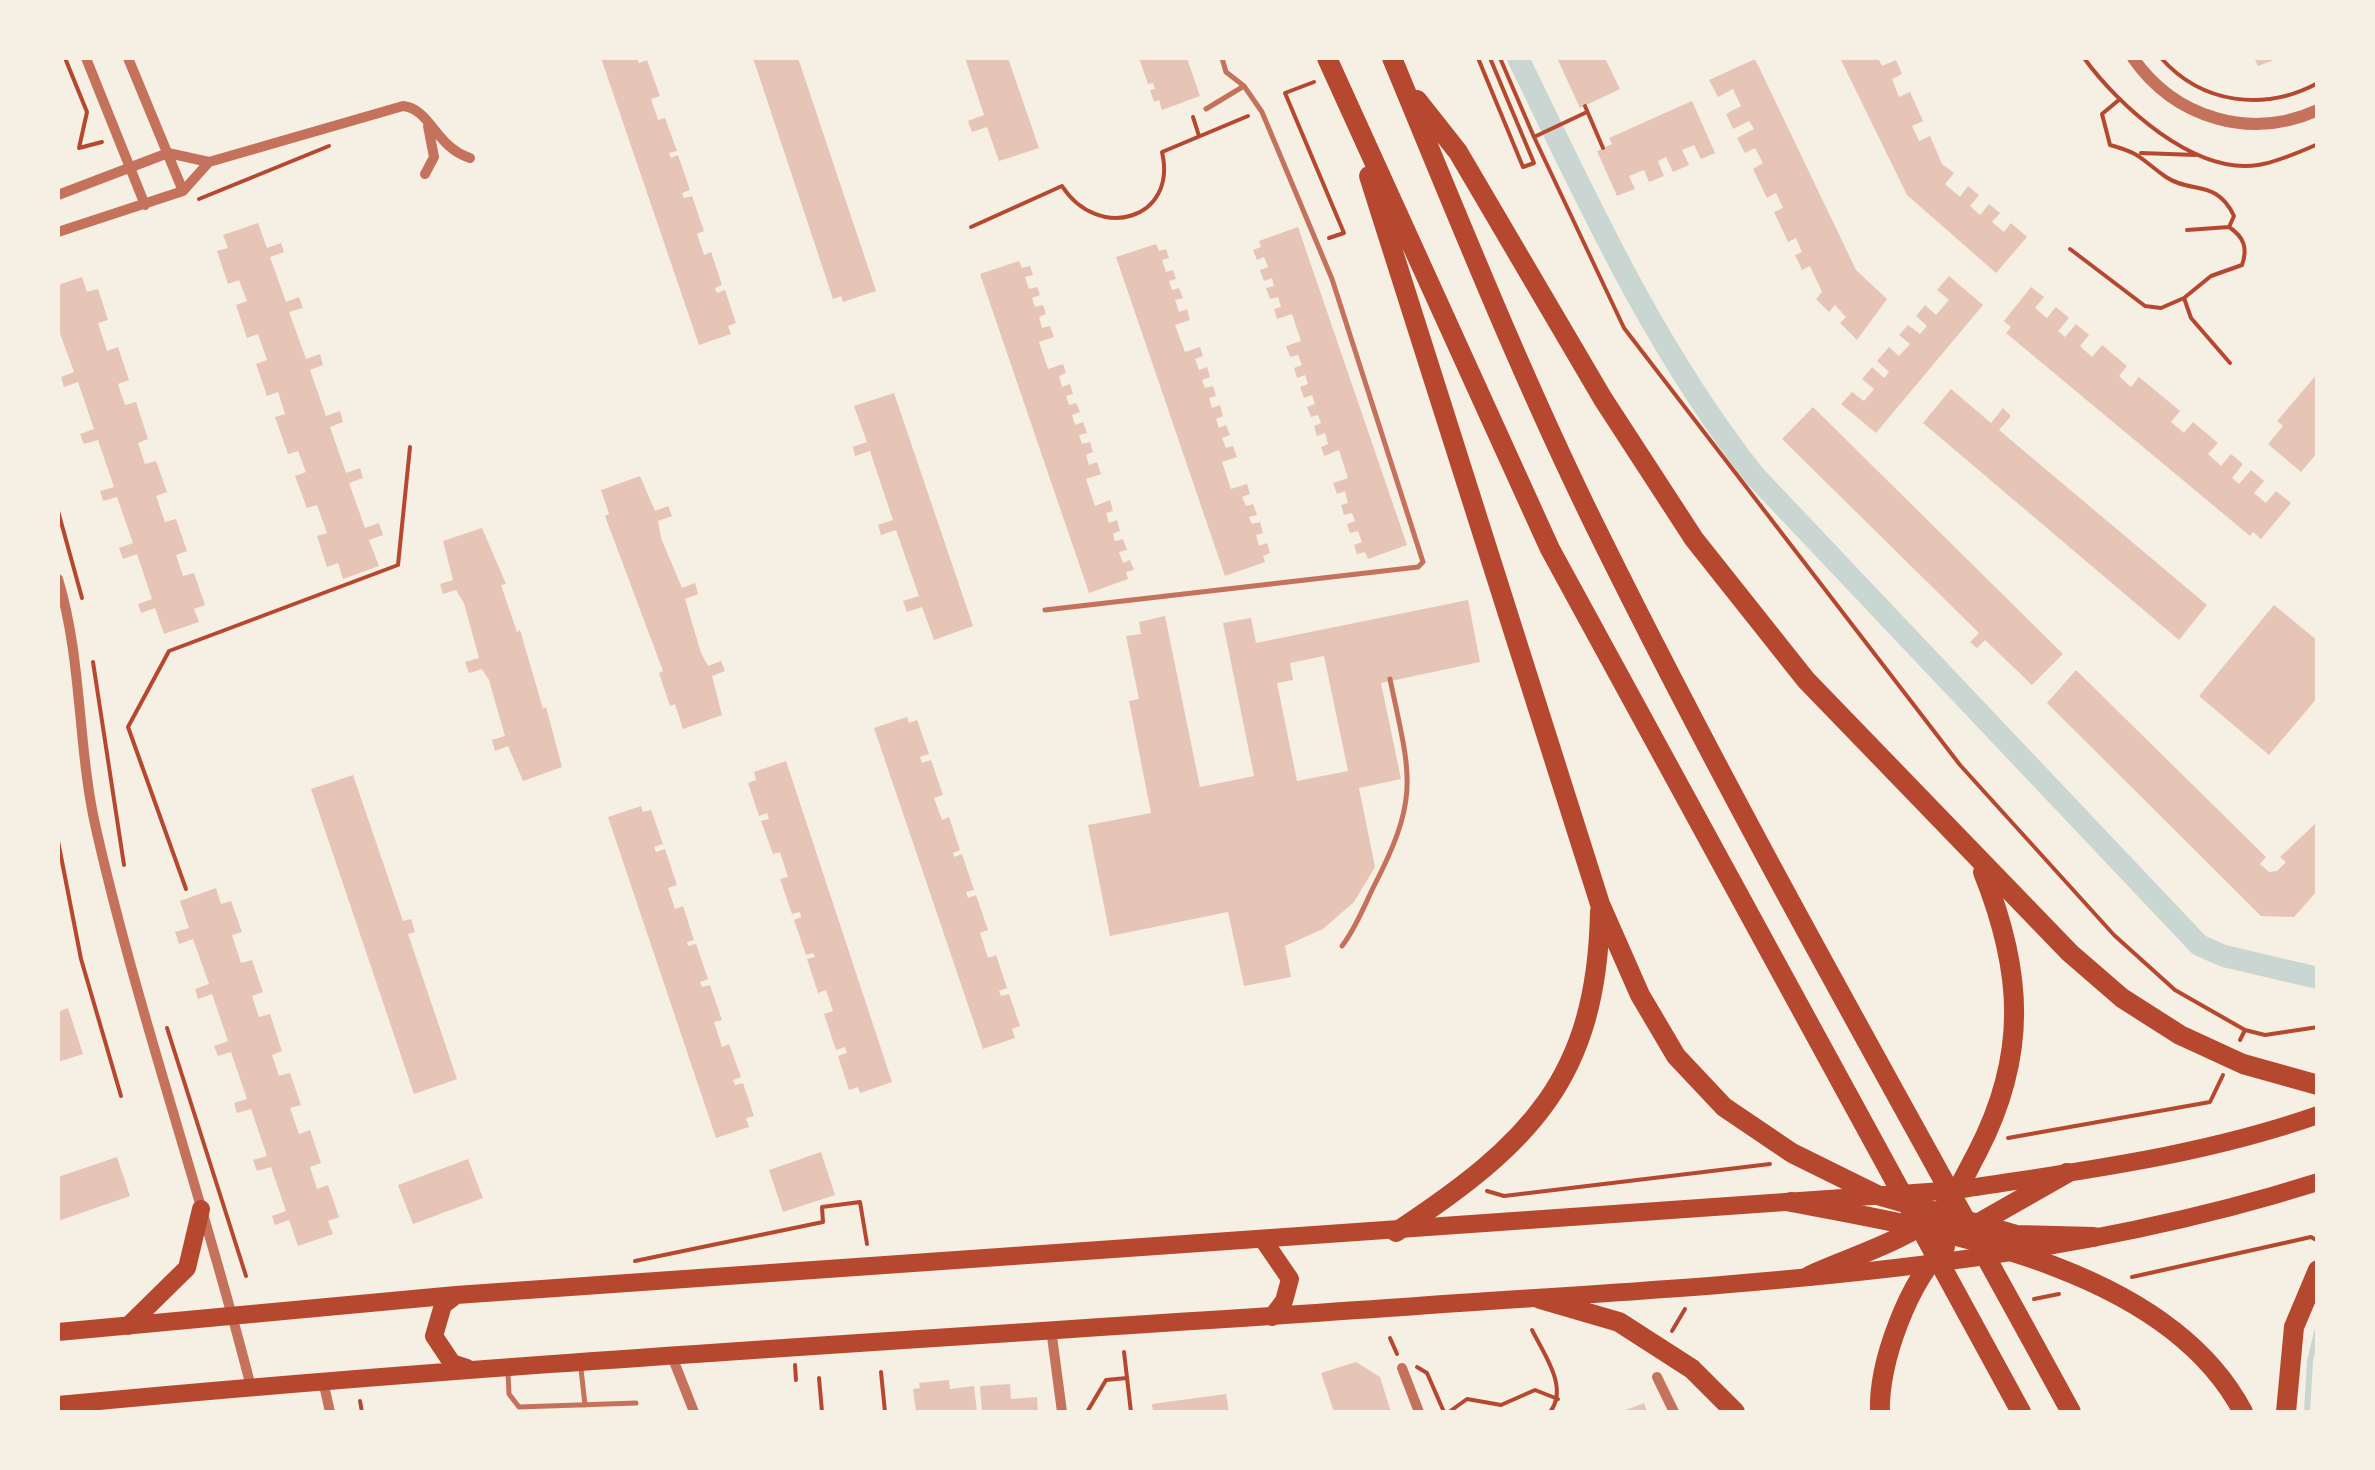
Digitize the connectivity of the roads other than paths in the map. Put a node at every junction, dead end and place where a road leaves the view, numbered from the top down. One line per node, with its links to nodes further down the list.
1 (86, 58): 16 (street)
2 (128, 58): 13 (street)
3 (1222, 58): 8 (lane)
4 (1327, 58): 11 (highway)
5 (1392, 58): 7 (highway)
6 (2133, 58): 10 (street)
7 (1400, 79): 25 (highway); 73 (highway)
8 (1244, 86): 9 (lane); 23 (lane)
9 (1206, 109)
10 (2318, 110)
11 (1351, 111): 26 (highway); 72 (highway)
12 (426, 120): 14 (street); 15 (street); 17 (street)
13 (168, 153): 15 (street); 16 (street); 18 (street)
14 (470, 158)
15 (210, 162): 18 (street)
16 (130, 167): 19 (street); 20 (street)
17 (425, 174)
18 (184, 191): 20 (street)
19 (58, 195)
20 (146, 204): 21 (street)
21 (58, 232)
22 (58, 579): 35 (street)
23 (1045, 610)
24 (1390, 678): 27 (lane)
25 (1978, 860): 28 (highway); 32 (highway)
26 (1600, 904): 33 (highway); 39 (highway)
27 (1342, 946)
28 (2318, 1085)
29 (2318, 1115): 30 (highway)
30 (2067, 1173): 32 (highway); 37 (highway)
31 (2318, 1182): 40 (highway)
32 (1957, 1190): 33 (highway); 36 (highway)
33 (1877, 1195): 34 (highway); 36 (highway)
34 (1790, 1202): 38 (highway); 39 (highway)
35 (201, 1209): 49 (street); 51 (highway)
36 (1938, 1212): 37 (highway); 38 (highway)
37 (1978, 1224): 40 (highway); 41 (highway)
38 (1912, 1228): 41 (highway); 46 (highway)
39 (1396, 1232): 42 (highway)
40 (2094, 1237): 43 (highway)
41 (1954, 1238): 43 (highway); 44 (highway)
42 (1264, 1240): 47 (highway); 50 (highway)
43 (2011, 1253): 44 (highway); 74 (highway)
44 (1924, 1266): 46 (highway); 71 (highway)
45 (2318, 1270): 75 (highway)
46 (1810, 1276): 48 (highway)
47 (456, 1295): 49 (highway); 57 (highway)
48 (1540, 1300): 50 (highway); 70 (highway)
49 (233, 1316): 51 (highway); 61 (street)
50 (1272, 1317): 52 (highway)
51 (127, 1326): 53 (highway)
52 (1051, 1329): 54 (highway); 67 (street)
53 (58, 1332)
54 (670, 1353): 55 (highway); 66 (street)
55 (580, 1360): 56 (highway); 64 (lane)
56 (507, 1365): 57 (highway); 64 (lane)
57 (468, 1368): 60 (highway)
58 (1402, 1368): 68 (street)
59 (1657, 1376): 69 (street)
60 (323, 1380): 61 (highway); 65 (street)
61 (251, 1387): 63 (highway)
62 (636, 1403): 64 (lane)
63 (58, 1406)
64 (584, 1406)
65 (330, 1412)
66 (694, 1412)
67 (1062, 1412)
68 (1419, 1412)
69 (1674, 1412)
70 (1735, 1412)
71 (1880, 1412)
72 (2021, 1412)
73 (2071, 1412)
74 (2243, 1412)
75 (2286, 1412)

